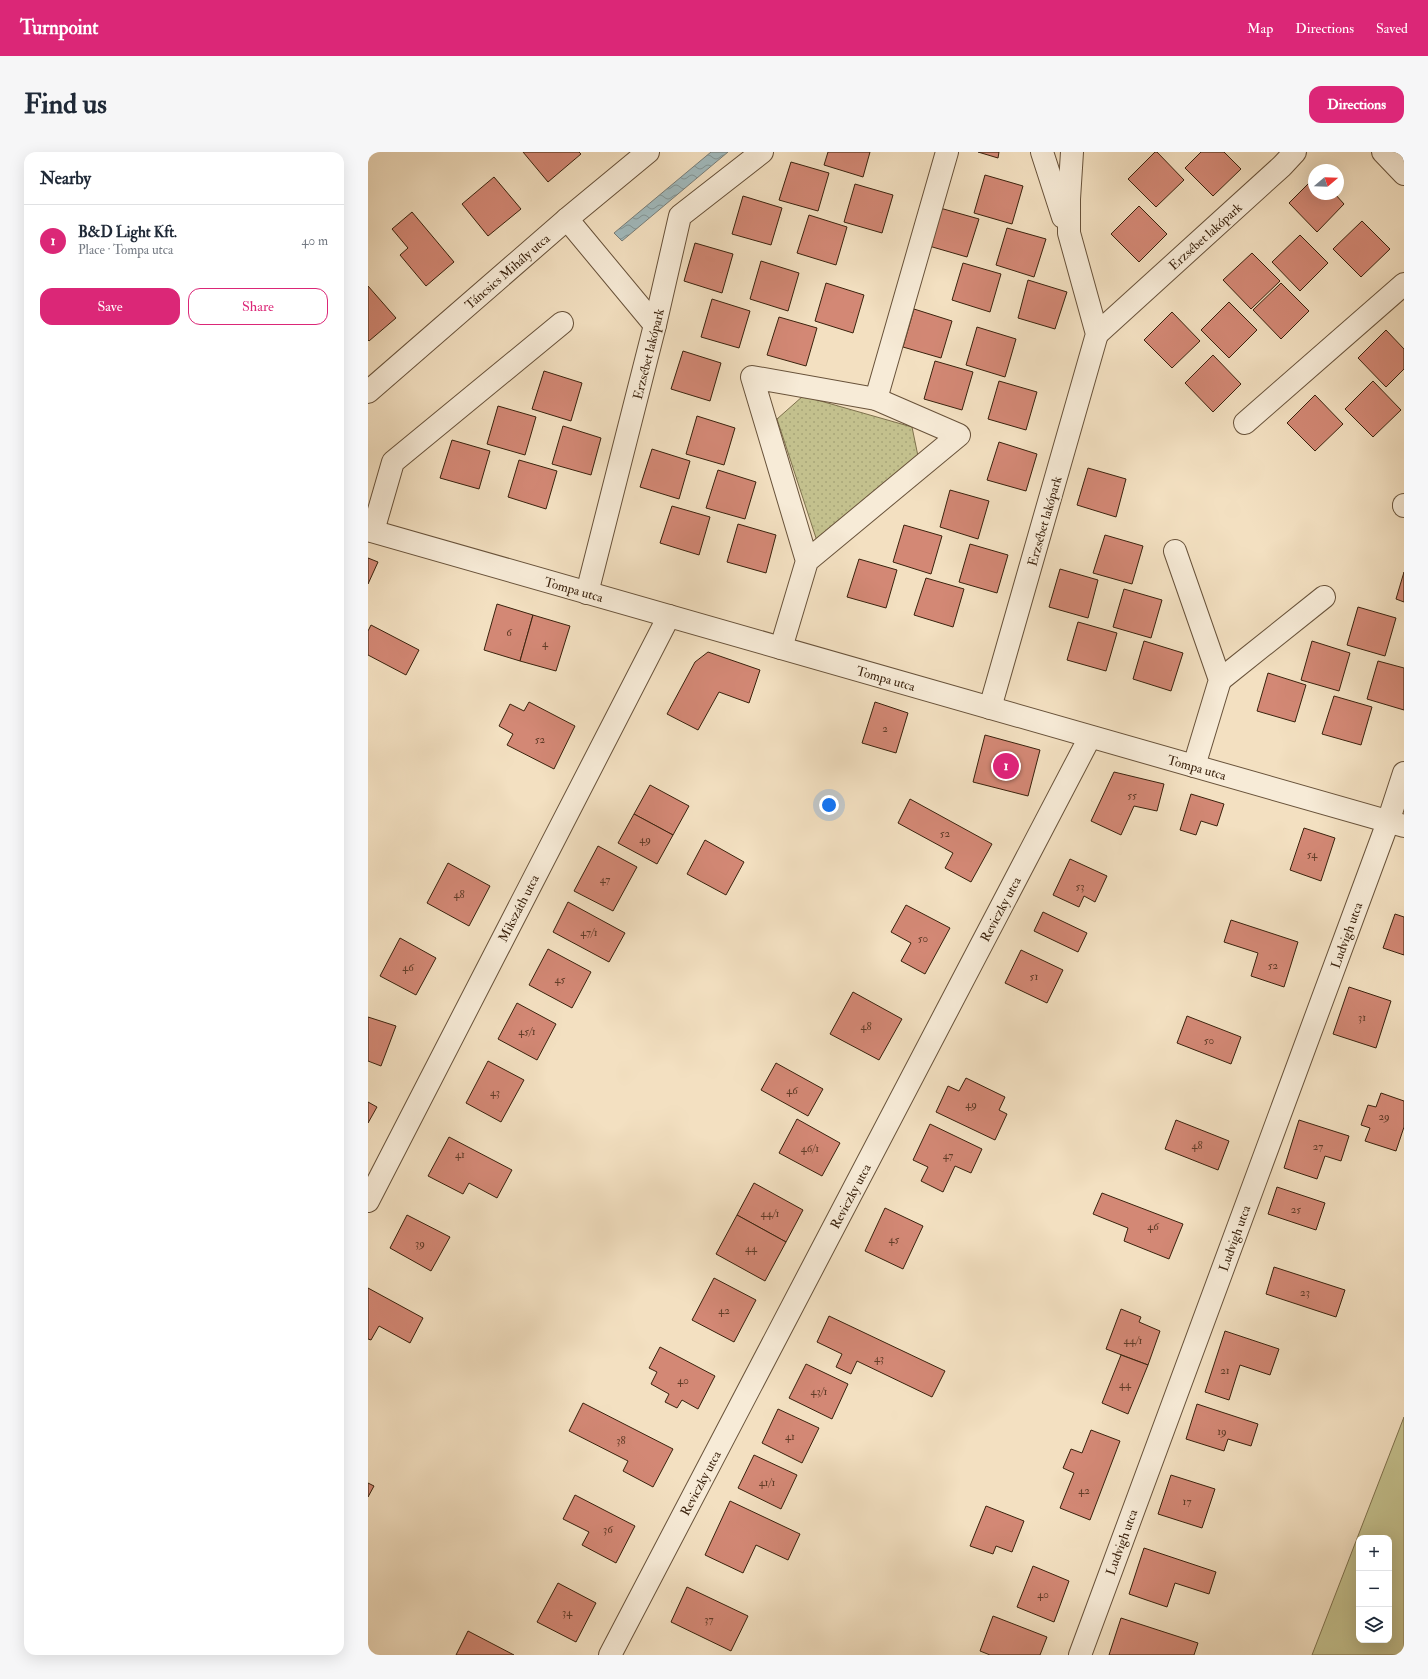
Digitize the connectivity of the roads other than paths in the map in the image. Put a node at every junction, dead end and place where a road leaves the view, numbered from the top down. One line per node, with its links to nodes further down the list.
1 (648, 152): 9 (street, Táncsics Mihály utca)
2 (762, 152): 13 (street, Erzsébet lakópark)
3 (947, 152): 16 (street)
4 (1042, 152): 10 (street)
5 (1072, 152): 10 (street)
6 (1295, 152): 14 (street, Erzsébet lakópark)
7 (1383, 152): 8 (street)
8 (1404, 174)
9 (567, 219): 13 (street); 15 (street, Táncsics Mihály utca)
10 (1069, 233): 14 (street)
11 (1404, 284): 17 (street)
12 (562, 323): 18 (street)
13 (655, 325): 21 (street, Erzsébet lakópark)
14 (1097, 334): 26 (street, Erzsébet lakópark)
15 (368, 392)
16 (876, 399): 20 (street); 20 (street)
17 (1245, 422)
18 (370, 531): 21 (street, Tompa utca)
19 (1175, 551): 25 (street)
20 (807, 561): 24 (street)
21 (588, 593): 23 (street, Tompa utca)
22 (1324, 597): 25 (street)
23 (669, 616): 24 (street, Tompa utca); 31 (street, Mikszáth utca)
24 (781, 648): 26 (street, Tompa utca)
25 (1220, 680): 28 (street)
26 (990, 708): 27 (street, Tompa utca)
27 (1090, 737): 28 (street, Tompa utca); 32 (street, Reviczky utca)
28 (1194, 766): 30 (street, Tompa utca)
29 (1404, 772): 30 (street, Ludvigh utca)
30 (1396, 824): 33 (street, Ludvigh utca)
31 (368, 1201)
32 (610, 1655)
33 (1080, 1655)

